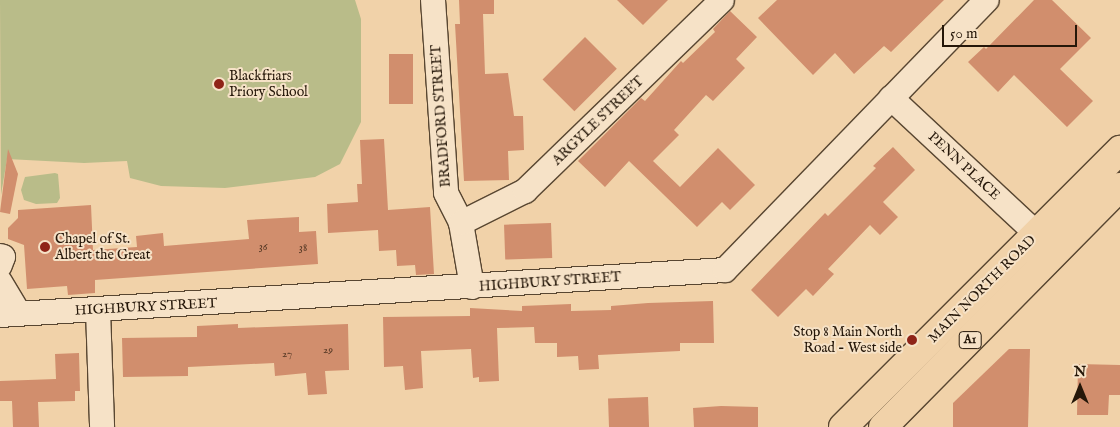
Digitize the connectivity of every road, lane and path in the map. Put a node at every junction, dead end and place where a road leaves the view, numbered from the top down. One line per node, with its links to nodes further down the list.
1 (433, 0): 7 (street, BRADFORD STREET)
2 (722, 0): 7 (street, ARGYLE STREET)
3 (987, 0): 4 (street, HIGHBURY STREET)
4 (891, 98): 8 (street, PENN PLACE); 13 (street, HIGHBURY STREET)
5 (1120, 150): 8 (highway, MAIN NORTH ROAD / A1)
6 (1120, 187): 9 (highway, MAIN NORTH ROAD / A1)
7 (461, 223): 13 (street, BRADFORD STREET)
8 (1038, 234): 9 (highway); 16 (highway, MAIN NORTH ROAD / A1)
9 (1056, 253): 18 (highway, MAIN NORTH ROAD / A1)
10 (0, 256): 11 (street)
11 (0, 264)
12 (0, 282): 15 (street)
13 (472, 287): 14 (street, HIGHBURY STREET)
14 (98, 310): 15 (street, HIGHBURY STREET); 17 (street)
15 (10, 315)
16 (851, 424)
17 (102, 427)
18 (883, 427)

